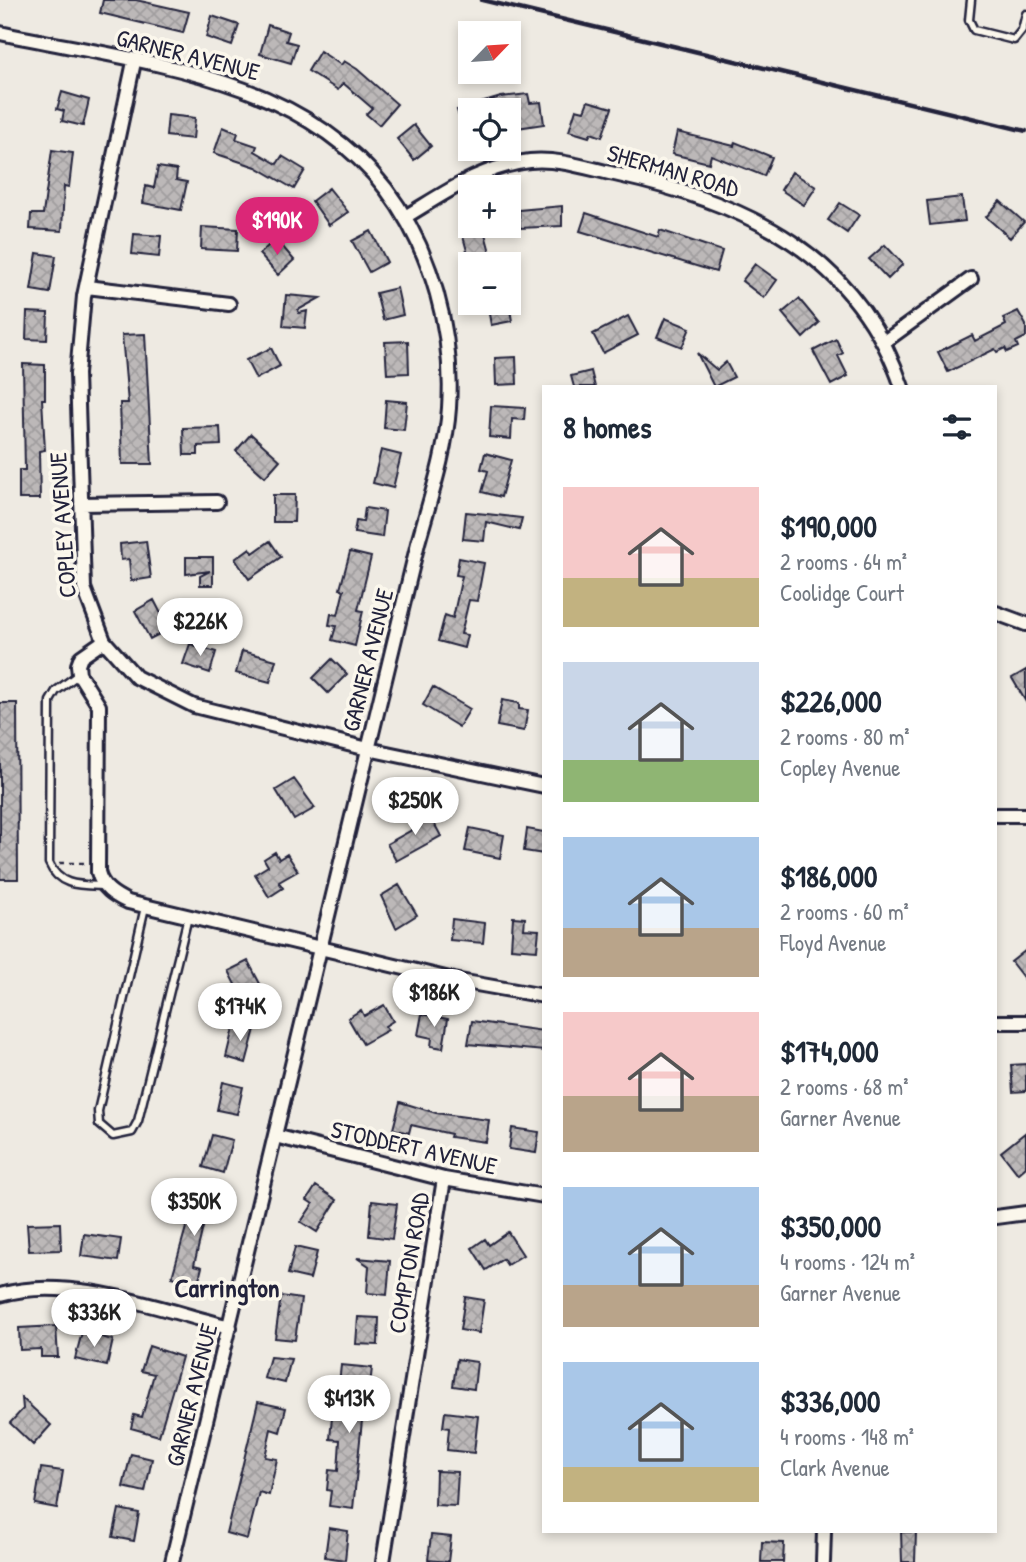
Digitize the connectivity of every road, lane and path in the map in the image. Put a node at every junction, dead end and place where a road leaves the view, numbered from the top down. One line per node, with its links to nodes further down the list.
1 (971, 0): 2 (lane)
2 (1026, 14)
3 (0, 33): 4 (street, GARNER AVENUE)
4 (134, 62): 5 (street, GARNER AVENUE); 7 (street, COPLEY AVENUE)
5 (405, 217): 9 (street, SHERMAN ROAD); 17 (street, GARNER AVENUE)
6 (971, 279): 9 (street)
7 (87, 287): 8 (street); 12 (street, COPLEY AVENUE)
8 (229, 304)
9 (884, 342): 10 (street, SHERMAN ROAD)
10 (901, 385)
11 (217, 502): 12 (street)
12 (81, 504): 15 (street, COPLEY AVENUE)
13 (997, 613): 14 (street)
14 (1026, 624)
15 (104, 641): 16 (street); 17 (street, COPLEY AVENUE)
16 (79, 674): 21 (street); 22 (lane)
17 (368, 748): 18 (street, COPLEY AVENUE); 26 (street, GARNER AVENUE)
18 (542, 786)
19 (997, 815): 20 (street)
20 (1026, 815)
21 (98, 862): 22 (path); 23 (street)
22 (49, 863): 23 (lane)
23 (104, 886): 24 (street)
24 (145, 907): 25 (street); 25 (lane)
25 (187, 917): 26 (street)
26 (322, 950): 27 (street); 30 (street, GARNER AVENUE)
27 (542, 996)
28 (997, 1022): 29 (street)
29 (1026, 1022)
30 (275, 1136): 31 (street, STODDERT AVENUE); 36 (street, GARNER AVENUE)
31 (444, 1179): 32 (street, STODDERT AVENUE); 39 (street, COMPTON ROAD)
32 (542, 1196)
33 (1026, 1213): 34 (street)
34 (997, 1217)
35 (0, 1294): 36 (street)
36 (230, 1327): 38 (street, GARNER AVENUE)
37 (824, 1533): 40 (street)
38 (172, 1562)
39 (383, 1562)
40 (822, 1562)

